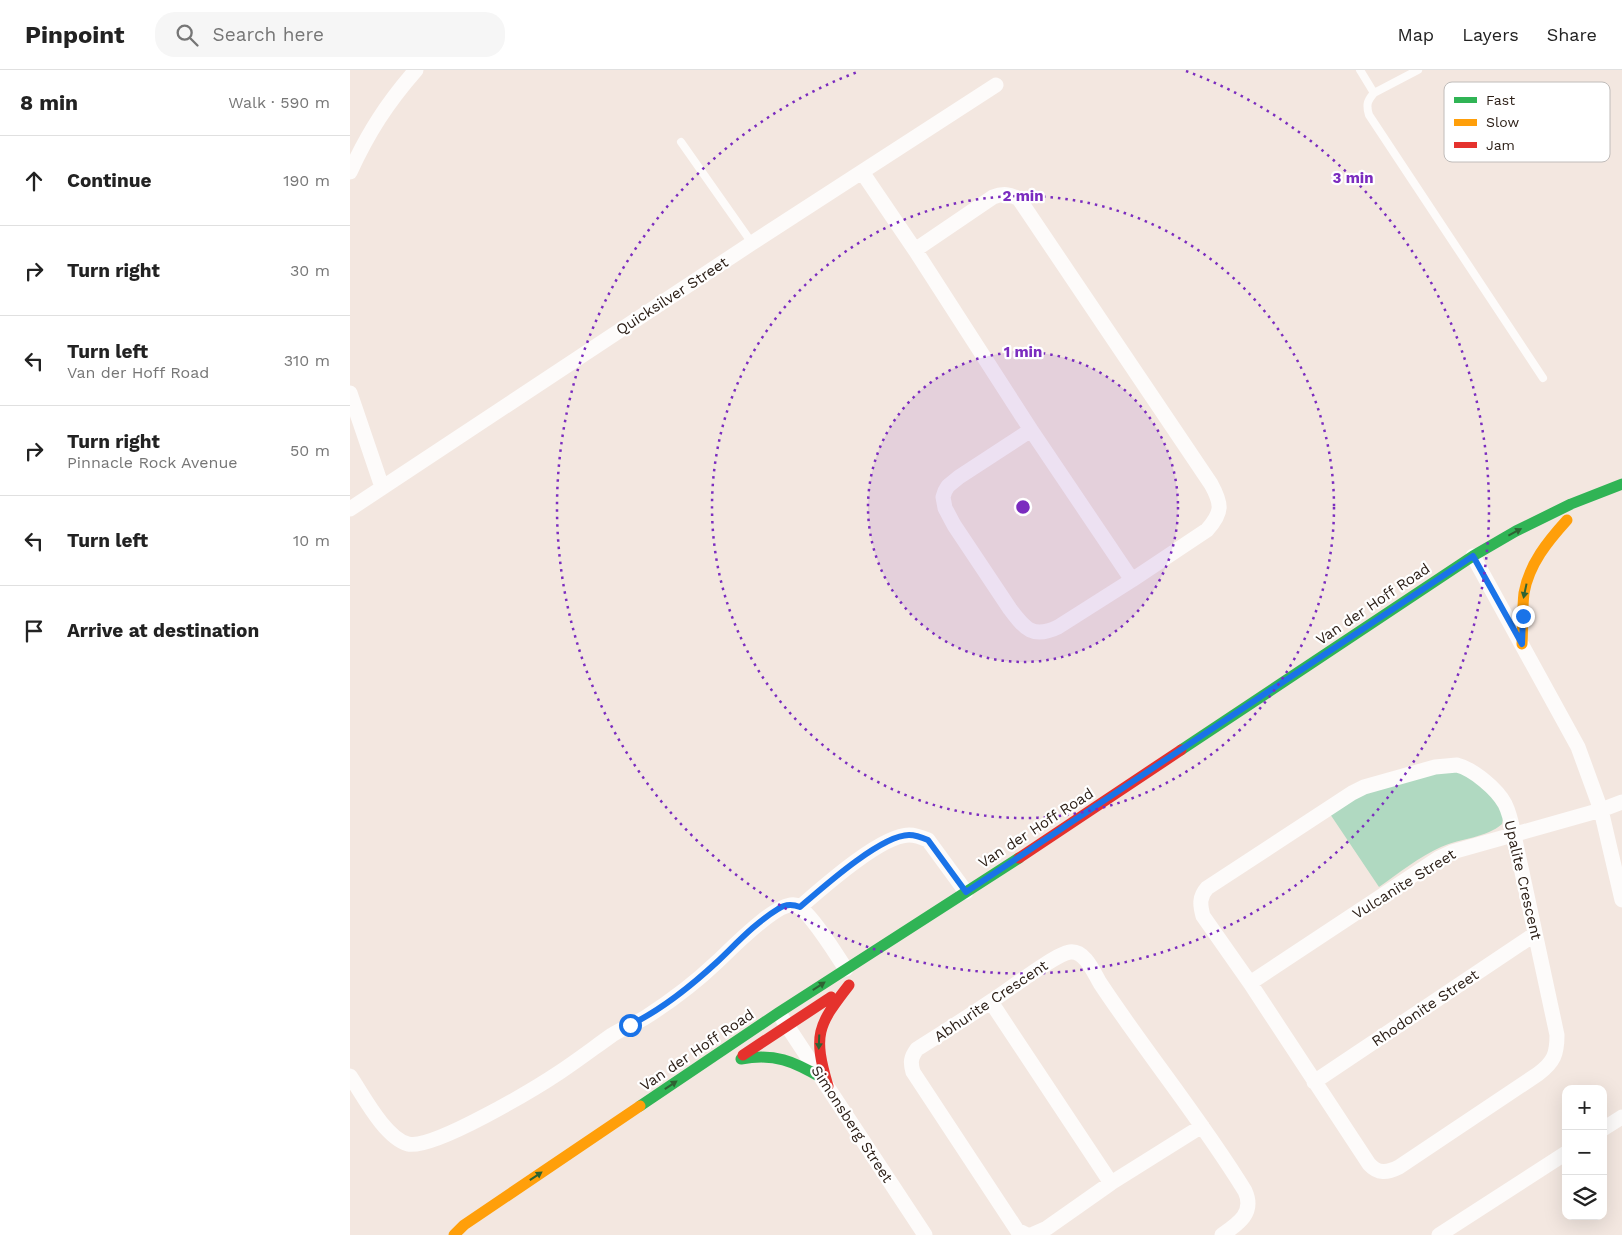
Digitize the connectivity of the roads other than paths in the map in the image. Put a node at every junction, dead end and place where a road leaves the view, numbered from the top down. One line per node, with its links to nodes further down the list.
1 (416, 70): 7 (street)
2 (1360, 70): 5 (lane)
3 (1418, 70): 5 (lane)
4 (996, 85): 8 (street, Quicksilver Street)
5 (1374, 93): 11 (lane)
6 (681, 142): 9 (lane)
7 (350, 172)
8 (862, 172): 9 (street, Quicksilver Street); 10 (street)
9 (752, 243): 15 (street, Quicksilver Street)
10 (915, 250): 13 (street); 19 (street)
11 (1543, 378)
12 (350, 393): 15 (street)
13 (1031, 430): 19 (street); 19 (street)
14 (1622, 484): 18 (main road, Van der Hoff Road, one-way to 14)
15 (382, 487): 16 (street, Quicksilver Street)
16 (350, 509)
17 (1543, 532): 20 (main road, one-way to 20)
18 (1479, 561): 20 (street); 24 (main road, Van der Hoff Road); 25 (main road, Van der Hoff Road)
19 (1132, 580)
20 (1522, 644): 22 (street)
21 (1622, 802): 22 (street, Vulcanite Street)
22 (1601, 810): 23 (street, Vulcanite Street); 26 (street)
23 (1514, 835): 28 (street, Upalite Crescent); 30 (street, Vulcanite Street); 30 (street, Upalite Crescent)
24 (989, 891)
25 (966, 892): 27 (street); 29 (main road, Van der Hoff Road)
26 (1622, 900)
27 (800, 907): 29 (street); 34 (street)
28 (1535, 934): 36 (street, Rhodonite Street); 36 (street, Upalite Crescent)
29 (851, 978): 32 (main road, Van der Hoff Road, one-way to 29); 33 (main road, Van der Hoff Road); 35 (main road, one-way to 35)
30 (1250, 983): 36 (street, Upalite Crescent)
31 (991, 1002): 38 (street, Abhurite Crescent); 42 (street); 46 (street, Abhurite Crescent)
32 (778, 1013): 33 (street, Simonsberg Street); 43 (main road, Van der Hoff Road, one-way to 32)
33 (787, 1026): 35 (street, Simonsberg Street); 35 (main road, Van der Hoff Road)
34 (350, 1076)
35 (825, 1082): 45 (street, Simonsberg Street)
36 (1314, 1082)
37 (1622, 1117): 39 (street)
38 (1202, 1126): 42 (street); 48 (street, Abhurite Crescent)
39 (1607, 1126)
40 (602, 1145): 44 (main road)
41 (1562, 1156): 49 (street)
42 (1112, 1183): 47 (street)
43 (454, 1235)
44 (459, 1235)
45 (925, 1235)
46 (1027, 1235)
47 (1031, 1235)
48 (1222, 1235)
49 (1439, 1235)

